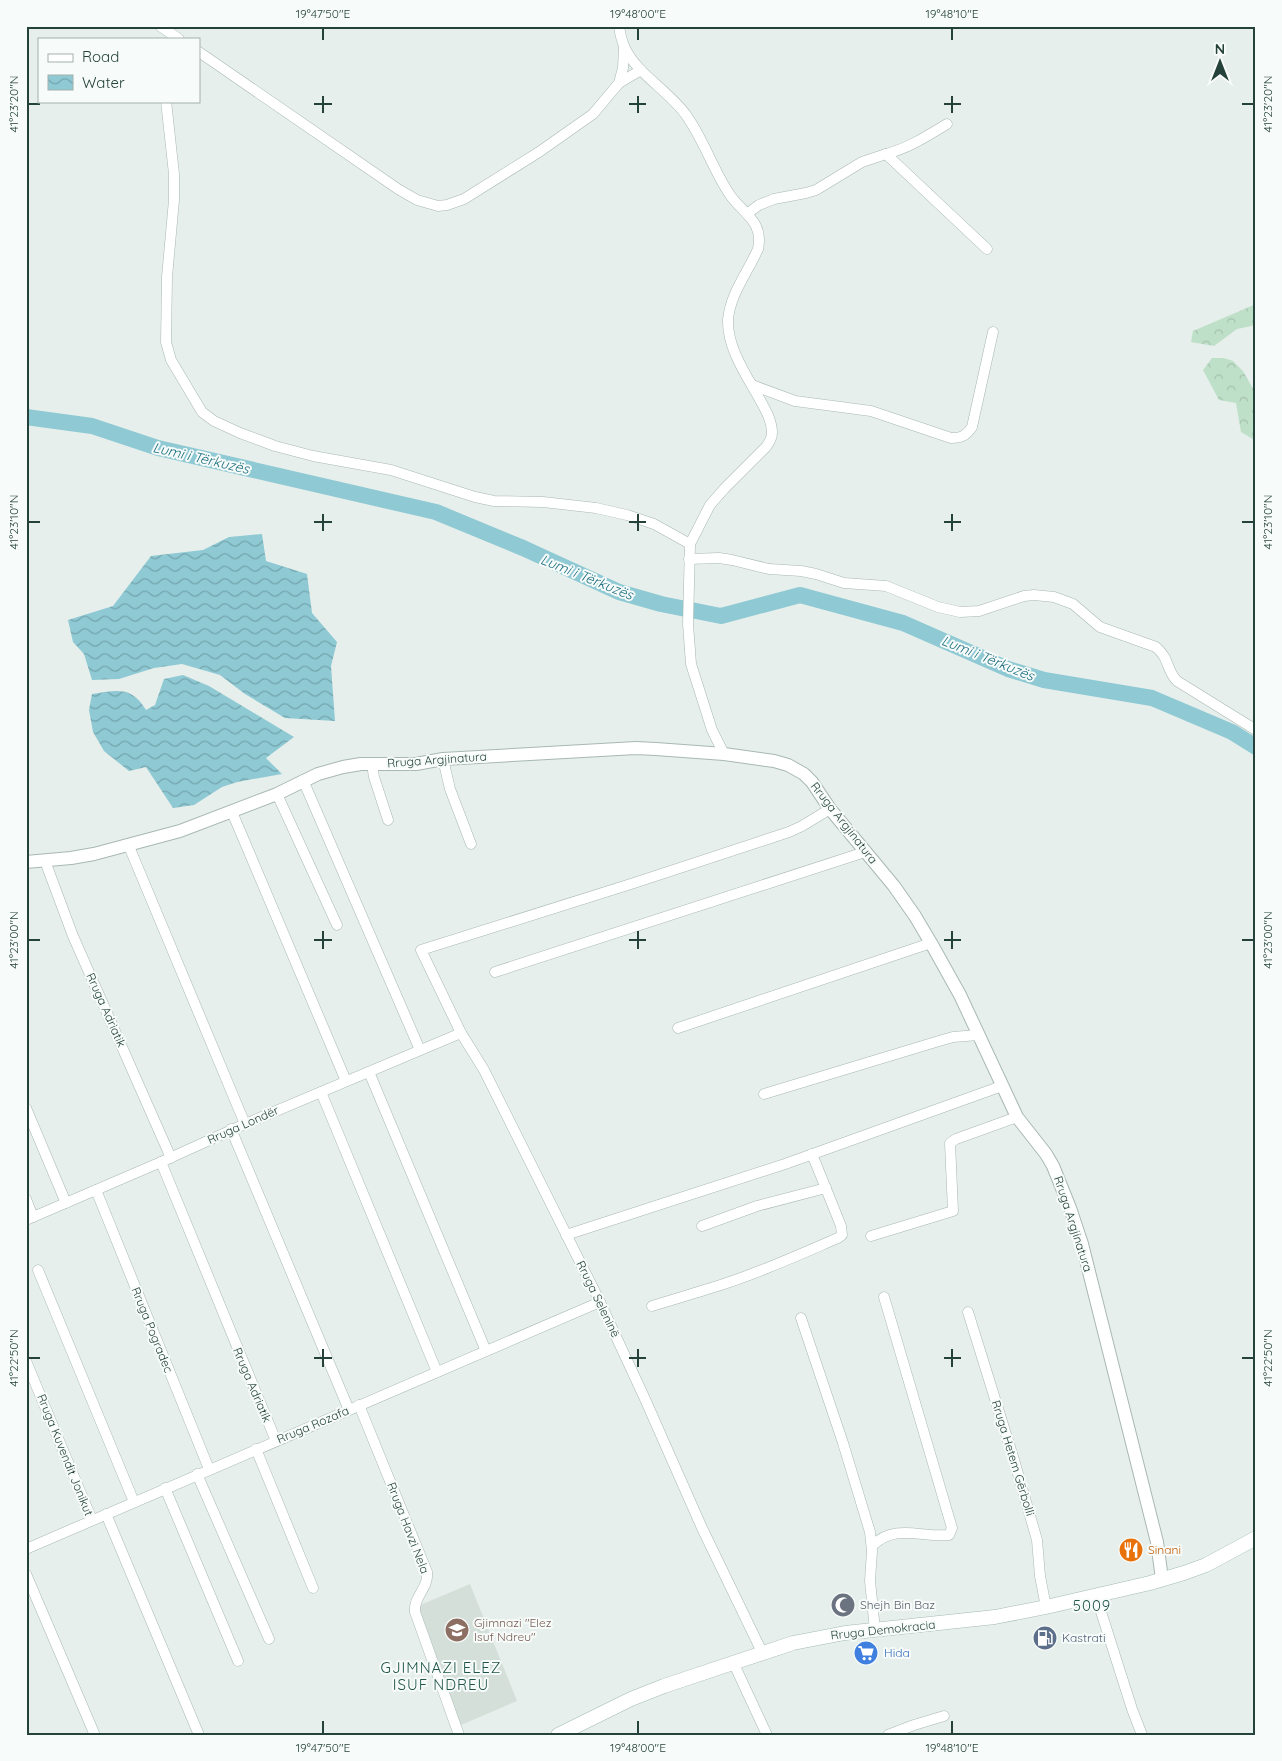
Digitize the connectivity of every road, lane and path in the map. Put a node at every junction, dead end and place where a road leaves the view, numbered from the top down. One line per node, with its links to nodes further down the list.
1 (618, 26): 4 (street)
2 (166, 32): 3 (street)
3 (177, 38)
4 (624, 48): 6 (street); 7 (street)
5 (200, 53): 7 (street)
6 (641, 70): 7 (street); 11 (street)
7 (619, 83)
8 (166, 102): 15 (street)
9 (947, 124): 10 (street)
10 (886, 154): 11 (street); 12 (street)
11 (748, 213): 14 (street)
12 (987, 249)
13 (993, 332): 14 (street)
14 (752, 384): 15 (street)
15 (690, 544): 16 (street)
16 (689, 559): 17 (street); 18 (street)
17 (1256, 730)
18 (724, 754): 19 (street, Rruga Argjinatura); 23 (street, Rruga Argjinatura)
19 (443, 759): 20 (street, Rruga Argjinatura); 27 (street)
20 (372, 764): 21 (street, Rruga Argjinatura); 25 (street)
21 (304, 780): 22 (street, Rruga Argjinatura); 37 (street)
22 (277, 794): 24 (street, Rruga Argjinatura); 31 (street)
23 (830, 809): 28 (street, Rruga Argjinatura); 35 (street, Rruga Seleninë)
24 (232, 812): 26 (street, Rruga Argjinatura); 39 (street)
25 (388, 820)
26 (128, 844): 29 (street, Rruga Argjinatura); 45 (street)
27 (471, 844)
28 (865, 852): 32 (street, Rruga Argjinatura); 33 (street)
29 (45, 861): 30 (street, Rruga Argjinatura); 48 (street, Rruga Adriatik)
30 (26, 862)
31 (338, 926)
32 (932, 943): 34 (street); 36 (street, Rruga Argjinatura)
33 (495, 972)
34 (678, 1028)
35 (461, 1033): 37 (street, Rruga Londër); 55 (street, Rruga Seleninë)
36 (978, 1035): 40 (street, Rruga Argjinatura); 42 (street)
37 (420, 1050): 38 (street, Rruga Londër)
38 (369, 1072): 39 (street, Rruga Londër); 63 (street)
39 (346, 1081): 41 (street, Rruga Londër)
40 (1002, 1086): 44 (street, Rruga Argjinatura); 47 (street)
41 (321, 1092): 45 (street, Rruga Londër); 65 (street)
42 (764, 1094)
43 (26, 1108): 52 (street)
44 (1017, 1117): 56 (street); 80 (street, Rruga Argjinatura)
45 (245, 1124): 46 (street, Rruga Londër)
46 (231, 1130): 48 (street, Rruga Londër); 67 (street)
47 (812, 1154): 49 (street); 55 (street)
48 (166, 1160): 50 (street, Rruga Londër); 68 (street, Rruga Adriatik)
49 (826, 1188): 54 (street); 60 (street)
50 (96, 1190): 52 (street, Rruga Londër); 70 (street, Rruga Pogradec)
51 (26, 1200): 53 (street)
52 (66, 1202): 53 (street, Rruga Londër)
53 (30, 1218)
54 (702, 1226)
55 (566, 1235): 59 (street, Rruga Seleninë)
56 (871, 1236)
57 (38, 1270): 73 (street)
58 (884, 1297): 77 (street)
59 (600, 1302): 63 (street, Rruga Rozafa); 86 (street, Rruga Seleninë)
60 (652, 1306)
61 (968, 1312): 83 (street, Rruga Hetem Gërbolli)
62 (801, 1318): 77 (street)
63 (486, 1351): 65 (street, Rruga Rozafa)
64 (26, 1361): 75 (street, Rruga Kuvendit Jonikut)
65 (438, 1372): 66 (street, Rruga Rozafa)
66 (359, 1405): 67 (street, Rruga Rozafa); 92 (street, Rruga Havzi Nela)
67 (349, 1410): 68 (street, Rruga Rozafa)
68 (276, 1441): 69 (street, Rruga Rozafa)
69 (256, 1449): 70 (street, Rruga Rozafa); 81 (street)
70 (209, 1469): 71 (street, Rruga Rozafa)
71 (197, 1474): 72 (street, Rruga Rozafa); 85 (street)
72 (165, 1488): 73 (street, Rruga Rozafa); 87 (street)
73 (134, 1502): 74 (street, Rruga Rozafa)
74 (106, 1514): 75 (street, Rruga Rozafa); 91 (street)
75 (92, 1520): 78 (street, Rruga Rozafa)
76 (1256, 1538): 80 (main road, Rruga Demokracia)
77 (872, 1546): 84 (street)
78 (26, 1549)
79 (26, 1574): 90 (street)
80 (1162, 1579): 82 (main road, Rruga Demokracia)
81 (313, 1588)
82 (1096, 1596): 83 (main road, Rruga Demokracia); 96 (street)
83 (1046, 1608): 84 (main road, Rruga Demokracia)
84 (875, 1630): 86 (main road, Rruga Demokracia)
85 (269, 1639)
86 (762, 1652): 88 (main road, Rruga Demokracia)
87 (238, 1661)
88 (733, 1662): 93 (main road, Rruga Demokracia); 94 (street)
89 (944, 1716): 95 (street)
90 (94, 1733)
91 (199, 1735)
92 (459, 1735)
93 (558, 1735)
94 (767, 1735)
95 (888, 1735)
96 (1142, 1735)

